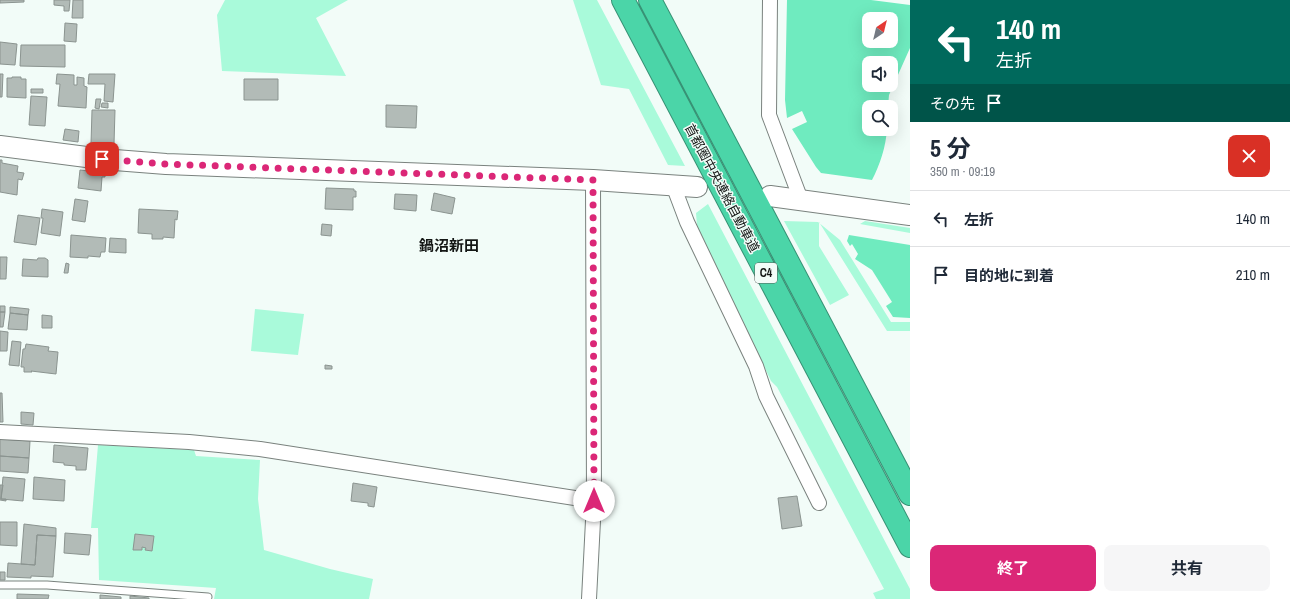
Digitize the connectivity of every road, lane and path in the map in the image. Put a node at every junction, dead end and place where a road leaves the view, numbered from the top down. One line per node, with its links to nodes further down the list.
1 (623, 0): 15 (highway, 首都圏中央連絡自動車道 / C4)
2 (650, 0): 12 (highway, 首都圏中央連絡自動車道 / C4)
3 (770, 0): 9 (street)
4 (0, 146): 5 (street)
5 (593, 180): 6 (street); 13 (street)
6 (673, 185): 7 (street); 14 (street)
7 (696, 187)
8 (770, 196): 9 (street)
9 (801, 200): 10 (street)
10 (910, 215)
11 (0, 432): 13 (street)
12 (910, 494)
13 (594, 501): 18 (street)
14 (818, 503)
15 (910, 546)
16 (0, 585): 17 (lane)
17 (208, 597)
18 (588, 599)

